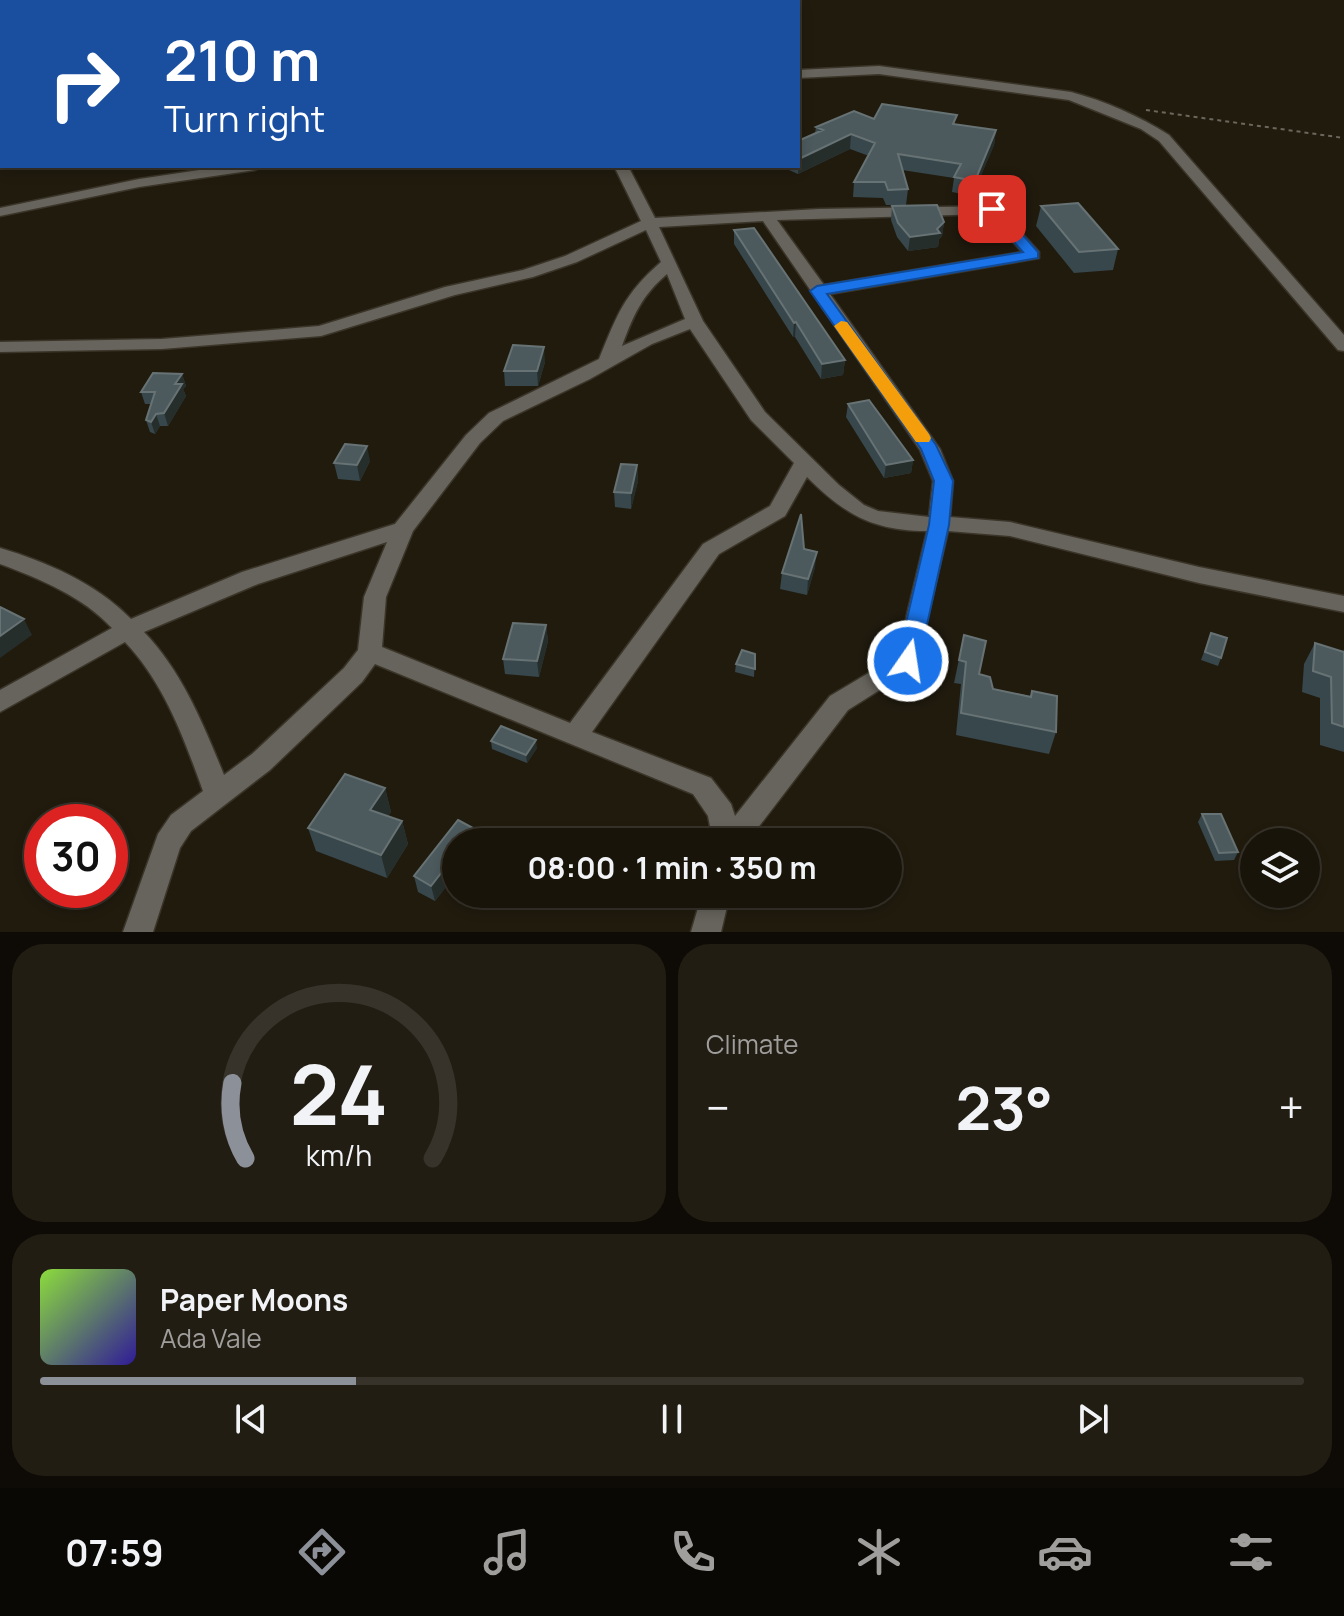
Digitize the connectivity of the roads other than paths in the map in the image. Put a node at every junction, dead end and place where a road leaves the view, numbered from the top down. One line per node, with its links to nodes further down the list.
1 (800, 74): 10 (street)
2 (241, 168): 4 (street)
3 (622, 168): 6 (street)
4 (0, 212)
5 (767, 216): 6 (street); 8 (street); 8 (street)
6 (648, 223): 7 (street); 11 (street)
7 (670, 263): 9 (street); 12 (street)
8 (817, 291): 14 (street)
9 (694, 321): 12 (street); 13 (street)
10 (1344, 346)
11 (0, 347)
12 (607, 362): 15 (street)
13 (804, 463): 14 (street); 21 (street)
14 (939, 525): 17 (street); 24 (street)
15 (403, 529): 18 (street); 19 (street)
16 (0, 556): 18 (street)
17 (1344, 604)
18 (129, 629): 20 (street); 22 (street)
19 (370, 652): 21 (street); 22 (street)
20 (0, 702)
21 (575, 736): 23 (street)
22 (218, 794): 26 (street)
23 (725, 828)
24 (740, 828)
25 (712, 908): 27 (street)
26 (138, 932)
27 (706, 932)

